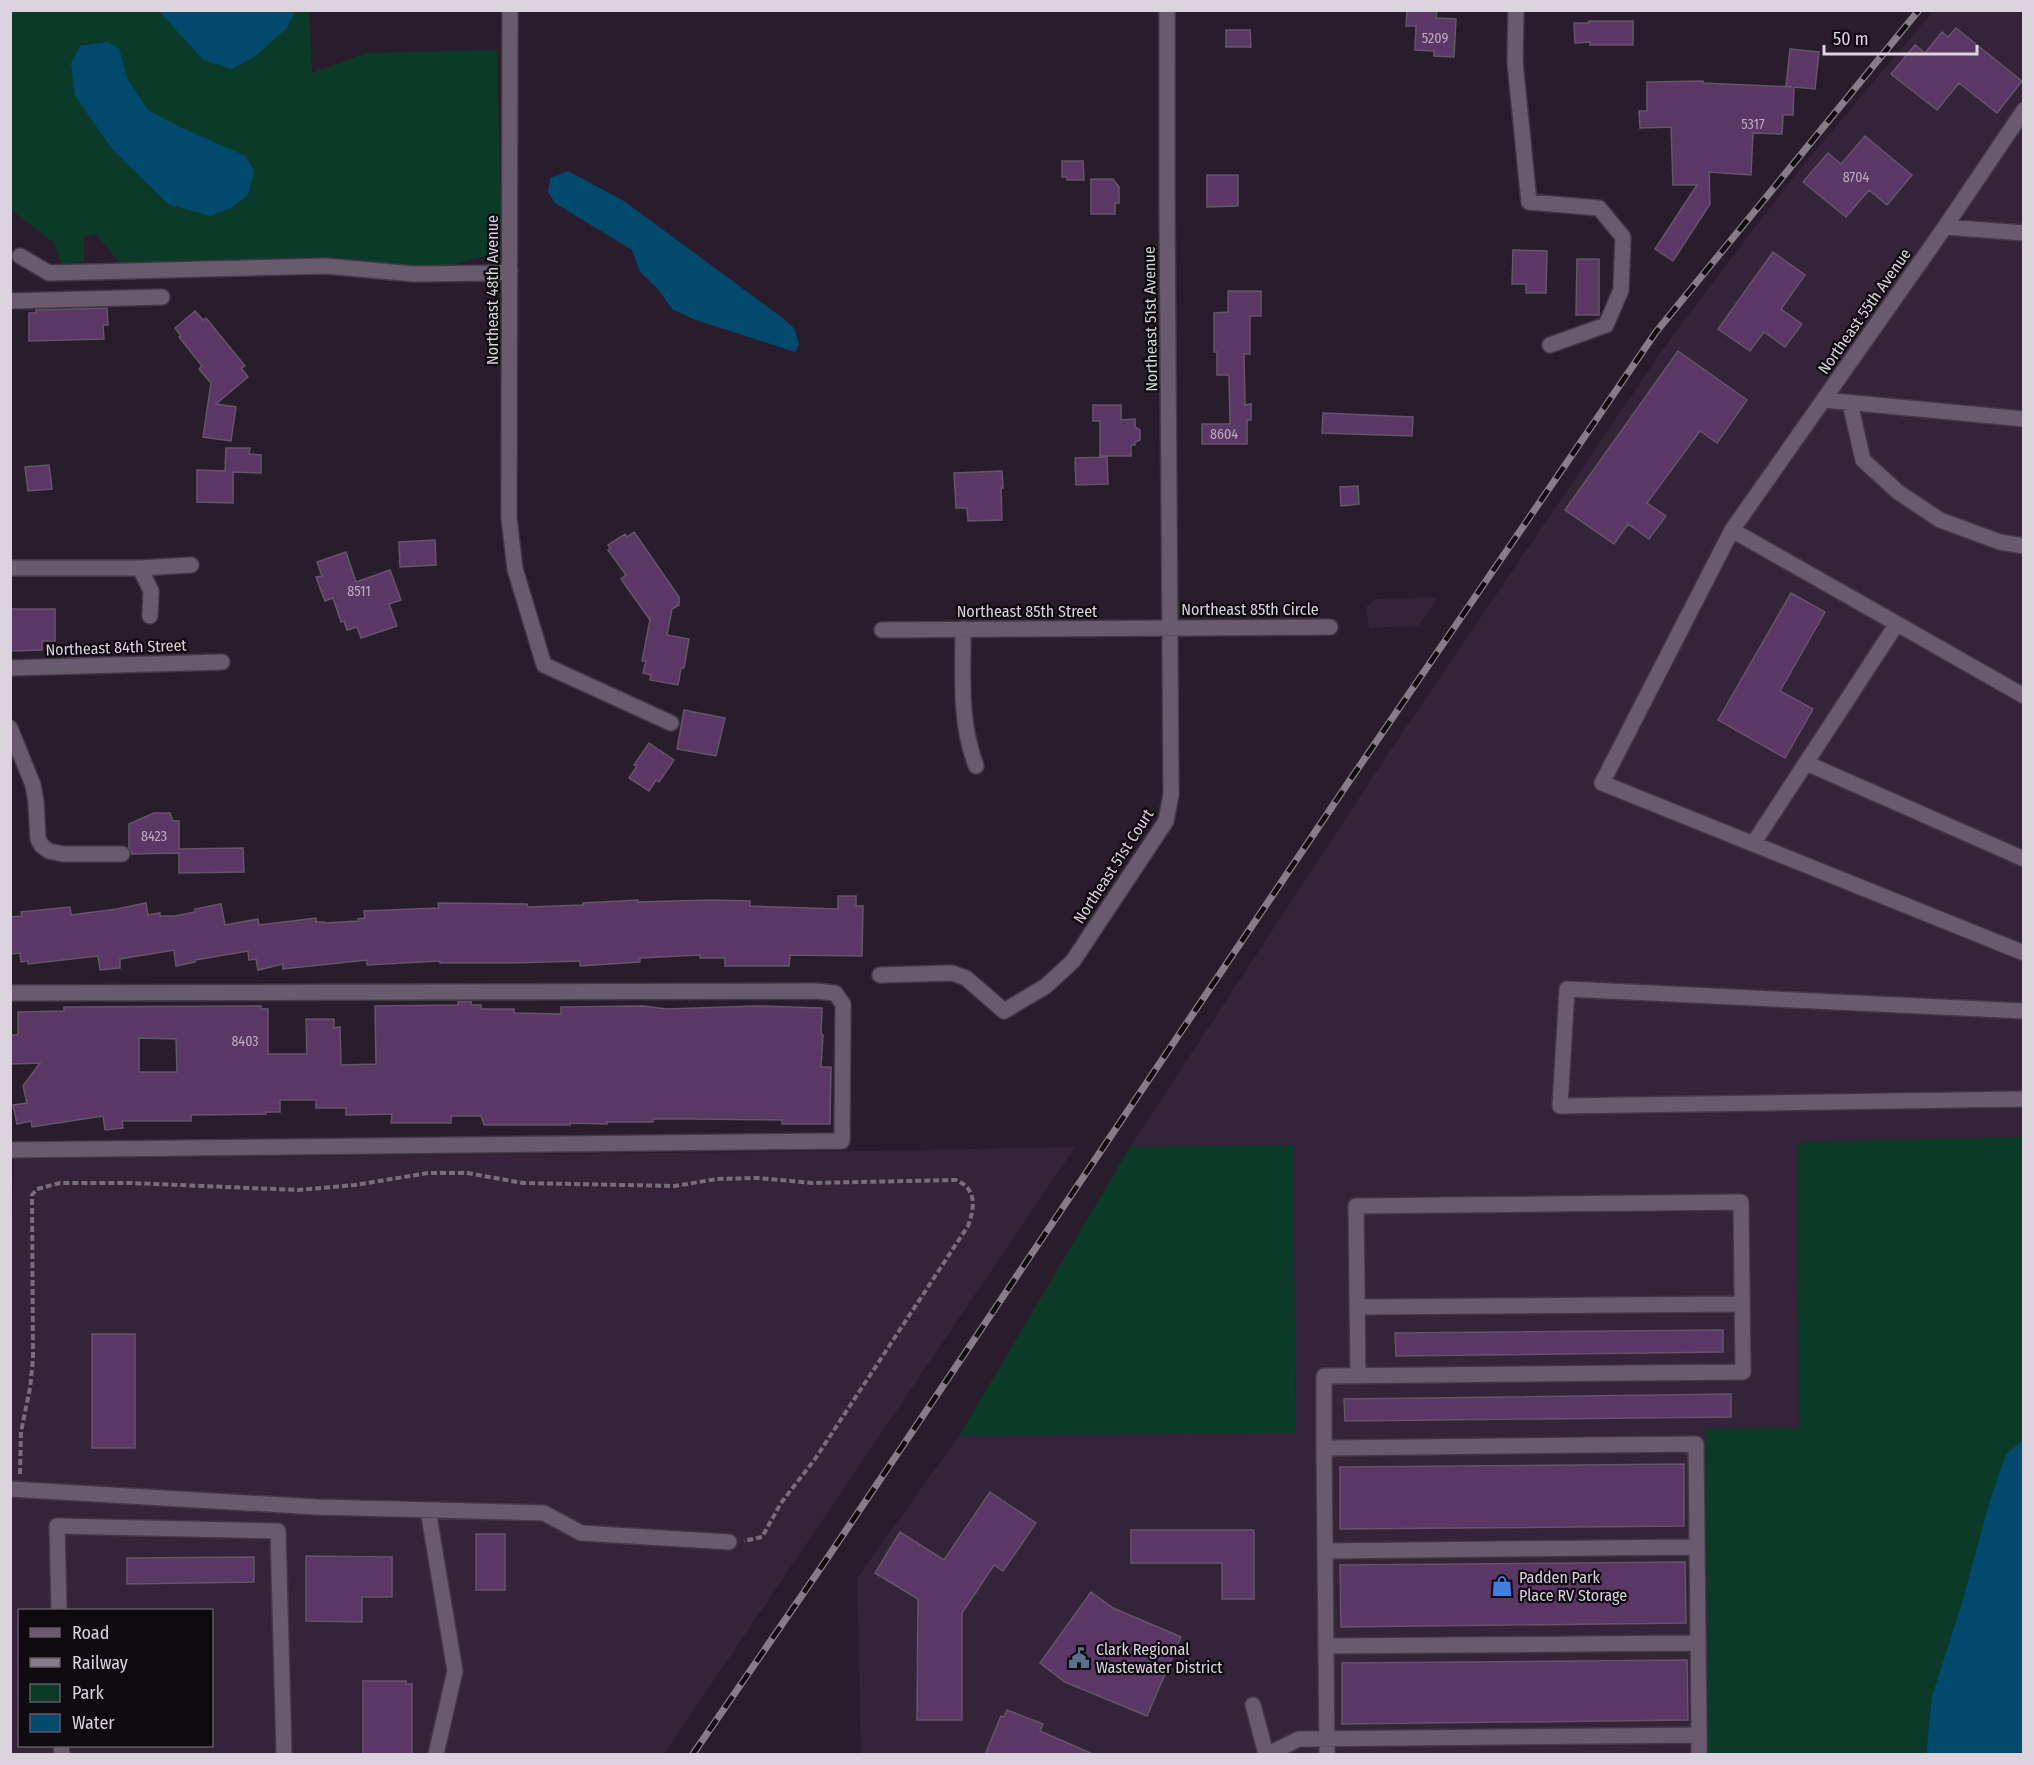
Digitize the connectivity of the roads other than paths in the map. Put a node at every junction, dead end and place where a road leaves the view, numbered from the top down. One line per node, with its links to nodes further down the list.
1 (510, 10): 10 (street, Northeast 48th Avenue)
2 (1167, 10): 25 (street, Northeast 51st Avenue)
3 (1516, 10): 13 (street)
4 (2024, 110): 5 (street, Northeast 55th Avenue)
5 (2007, 136): 6 (street); 7 (street, Northeast 55th Avenue)
6 (2024, 138)
7 (1945, 227): 8 (street); 14 (street, Northeast 55th Avenue)
8 (2024, 233)
9 (20, 256): 10 (street)
10 (510, 271): 31 (street, Northeast 48th Avenue)
11 (162, 297): 12 (street)
12 (10, 301)
13 (1550, 345)
14 (1824, 400): 15 (street); 17 (street, Northeast 55th Avenue)
15 (1850, 403): 16 (street); 18 (street)
16 (2024, 419)
17 (1732, 530): 23 (street); 35 (street, Northeast 55th Avenue)
18 (2024, 546)
19 (191, 565): 21 (street)
20 (10, 568): 21 (street)
21 (140, 568): 22 (street)
22 (150, 616)
23 (1896, 625): 30 (street); 33 (street)
24 (1330, 627): 25 (street, Northeast 85th Circle)
25 (1171, 628): 26 (street, Northeast 85th Street); 39 (street, Northeast 51st Court)
26 (963, 629): 27 (street, Northeast 85th Street); 34 (street)
27 (882, 630)
28 (222, 662): 29 (street, Northeast 84th Street)
29 (10, 668)
30 (2024, 696)
31 (670, 723)
32 (10, 728): 36 (street)
33 (1806, 763): 35 (street); 37 (street)
34 (976, 766)
35 (1753, 844): 38 (street)
36 (122, 854)
37 (2024, 859)
38 (2024, 953)
39 (880, 975)
40 (10, 993): 43 (street)
41 (2024, 1011): 42 (street)
42 (2024, 1099)
43 (10, 1150)
44 (1742, 1304): 45 (street); 45 (street); 46 (street)
45 (1357, 1308): 46 (street)
46 (1358, 1376): 47 (street)
47 (1324, 1448): 53 (street); 54 (street)
48 (15, 1490): 49 (street)
49 (277, 1505): 50 (street); 51 (street)
50 (428, 1510): 52 (street); 62 (street)
51 (278, 1531): 55 (street); 61 (street)
52 (729, 1542)
53 (1697, 1547): 54 (street); 56 (street)
54 (1325, 1551): 57 (street)
55 (59, 1609)
56 (1698, 1642): 57 (street); 59 (street)
57 (1326, 1646): 60 (street)
58 (1252, 1705): 63 (street)
59 (1699, 1735): 60 (street); 65 (street)
60 (1327, 1738): 63 (street); 64 (street)
61 (284, 1755)
62 (435, 1755)
63 (1267, 1755)
64 (1327, 1755)
65 (1699, 1755)

